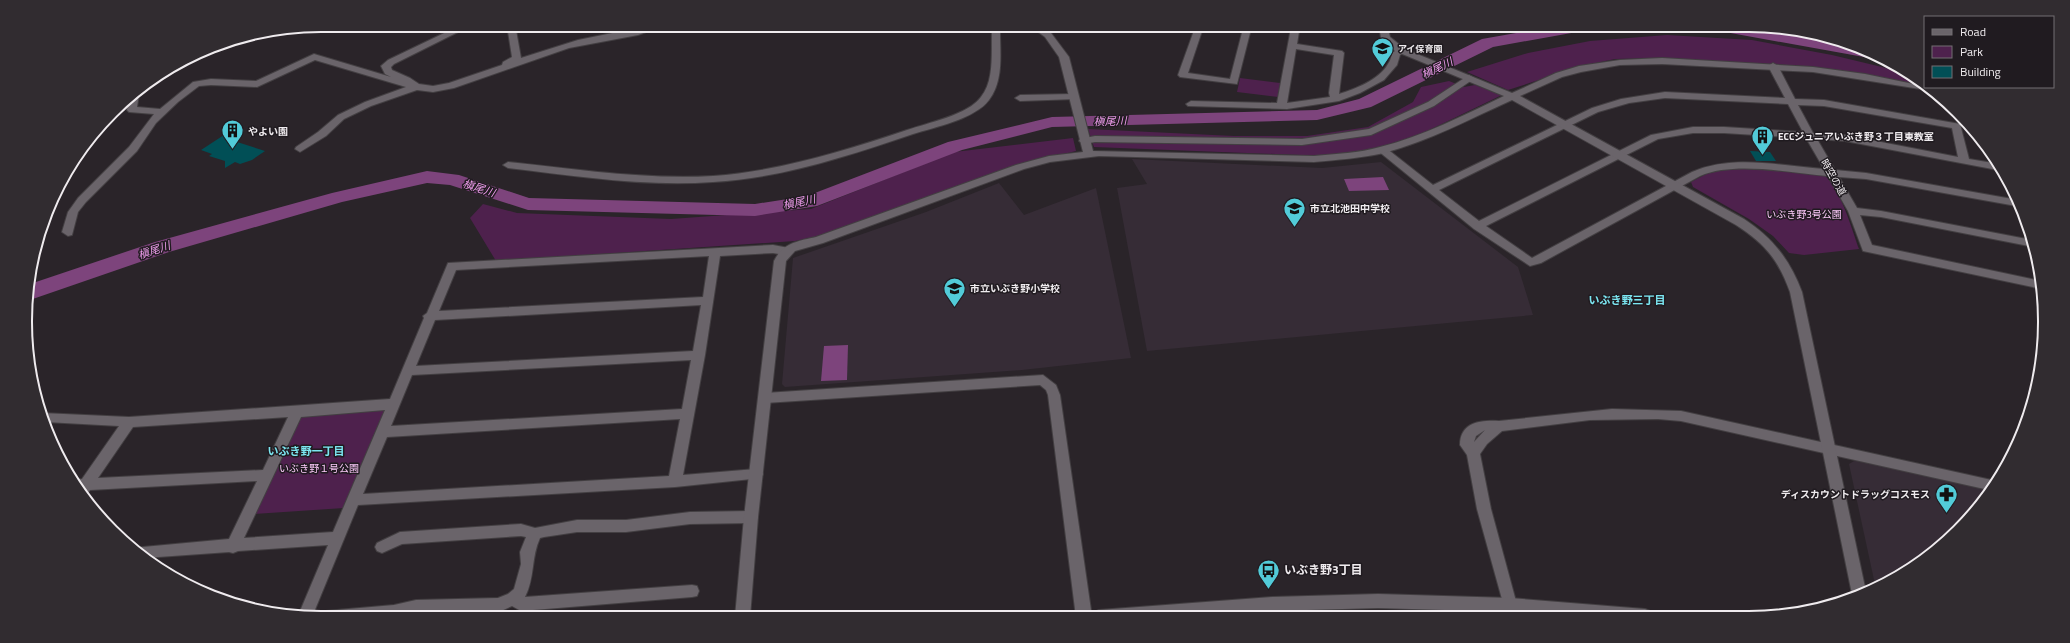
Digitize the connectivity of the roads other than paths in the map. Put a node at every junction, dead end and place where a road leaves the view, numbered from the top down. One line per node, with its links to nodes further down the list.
1 (453, 32): 16 (street)
2 (513, 32): 13 (street)
3 (637, 32): 13 (street)
4 (1000, 32): 34 (street)
5 (1044, 32): 19 (street)
6 (1198, 32): 7 (street)
7 (1246, 32)
8 (1295, 32): 10 (street)
9 (1384, 32): 11 (street)
10 (1293, 46): 20 (street); 24 (street)
11 (1405, 53): 14 (street); 20 (street)
12 (1773, 66): 15 (street); 18 (street); 21 (street, 時空の道)
13 (487, 74): 16 (street)
14 (1465, 77): 18 (street); 28 (street)
15 (1917, 86)
16 (416, 87): 25 (street); 29 (street)
17 (1025, 96): 19 (street)
18 (1512, 96): 26 (street); 30 (street)
19 (1074, 99): 28 (street)
20 (1336, 99): 24 (street)
21 (1791, 100): 26 (street); 27 (street, 時空の道); 33 (street)
22 (133, 102): 25 (street)
23 (1191, 104): 24 (street)
24 (1282, 105)
25 (162, 112): 42 (street)
26 (1567, 125): 32 (street); 38 (street)
27 (1810, 136): 32 (street); 33 (street); 36 (street, 時空の道)
28 (1084, 140): 31 (street)
29 (300, 149)
30 (1382, 150): 31 (street); 38 (street)
31 (1088, 153): 44 (street)
32 (1621, 155): 37 (street); 41 (street)
33 (1964, 161): 35 (street)
34 (508, 165)
35 (1992, 166)
36 (1832, 172): 37 (street); 39 (street); 40 (street, 時空の道)
37 (1676, 186): 41 (street); 58 (street)
38 (1431, 190): 41 (street)
39 (2012, 203)
40 (1853, 211): 43 (street); 46 (street, 時空の道)
41 (1478, 226)
42 (68, 232)
43 (2027, 243)
44 (785, 251): 45 (street); 51 (street)
45 (715, 252): 47 (street); 48 (street)
46 (2036, 284)
47 (708, 301): 48 (street); 49 (street)
48 (430, 316): 50 (street)
49 (699, 355): 50 (street); 54 (street)
50 (407, 371): 52 (street)
51 (765, 398): 59 (street); 79 (street)
52 (394, 404): 53 (street); 57 (street)
53 (297, 412): 56 (street); 60 (street)
54 (688, 414): 57 (street); 61 (street)
55 (48, 417): 56 (street)
56 (129, 422): 63 (street)
57 (382, 432): 65 (street)
58 (1828, 448): 62 (street); 72 (street); 75 (street)
59 (756, 474): 61 (street); 66 (street)
60 (266, 475): 64 (street); 69 (street)
61 (675, 481): 65 (street)
62 (1988, 483)
63 (83, 484)
64 (85, 488)
65 (355, 500): 68 (street)
66 (751, 517): 67 (street); 78 (street)
67 (535, 534): 70 (street); 74 (street)
68 (338, 538): 69 (street); 76 (street)
69 (232, 547): 71 (street)
70 (382, 547)
71 (146, 552)
72 (1858, 589)
73 (692, 591): 74 (street)
74 (513, 599): 77 (street)
75 (1510, 605): 80 (street); 81 (street)
76 (309, 610)
77 (400, 611)
78 (743, 611)
79 (1083, 611)
80 (1179, 611)
81 (1584, 611)

